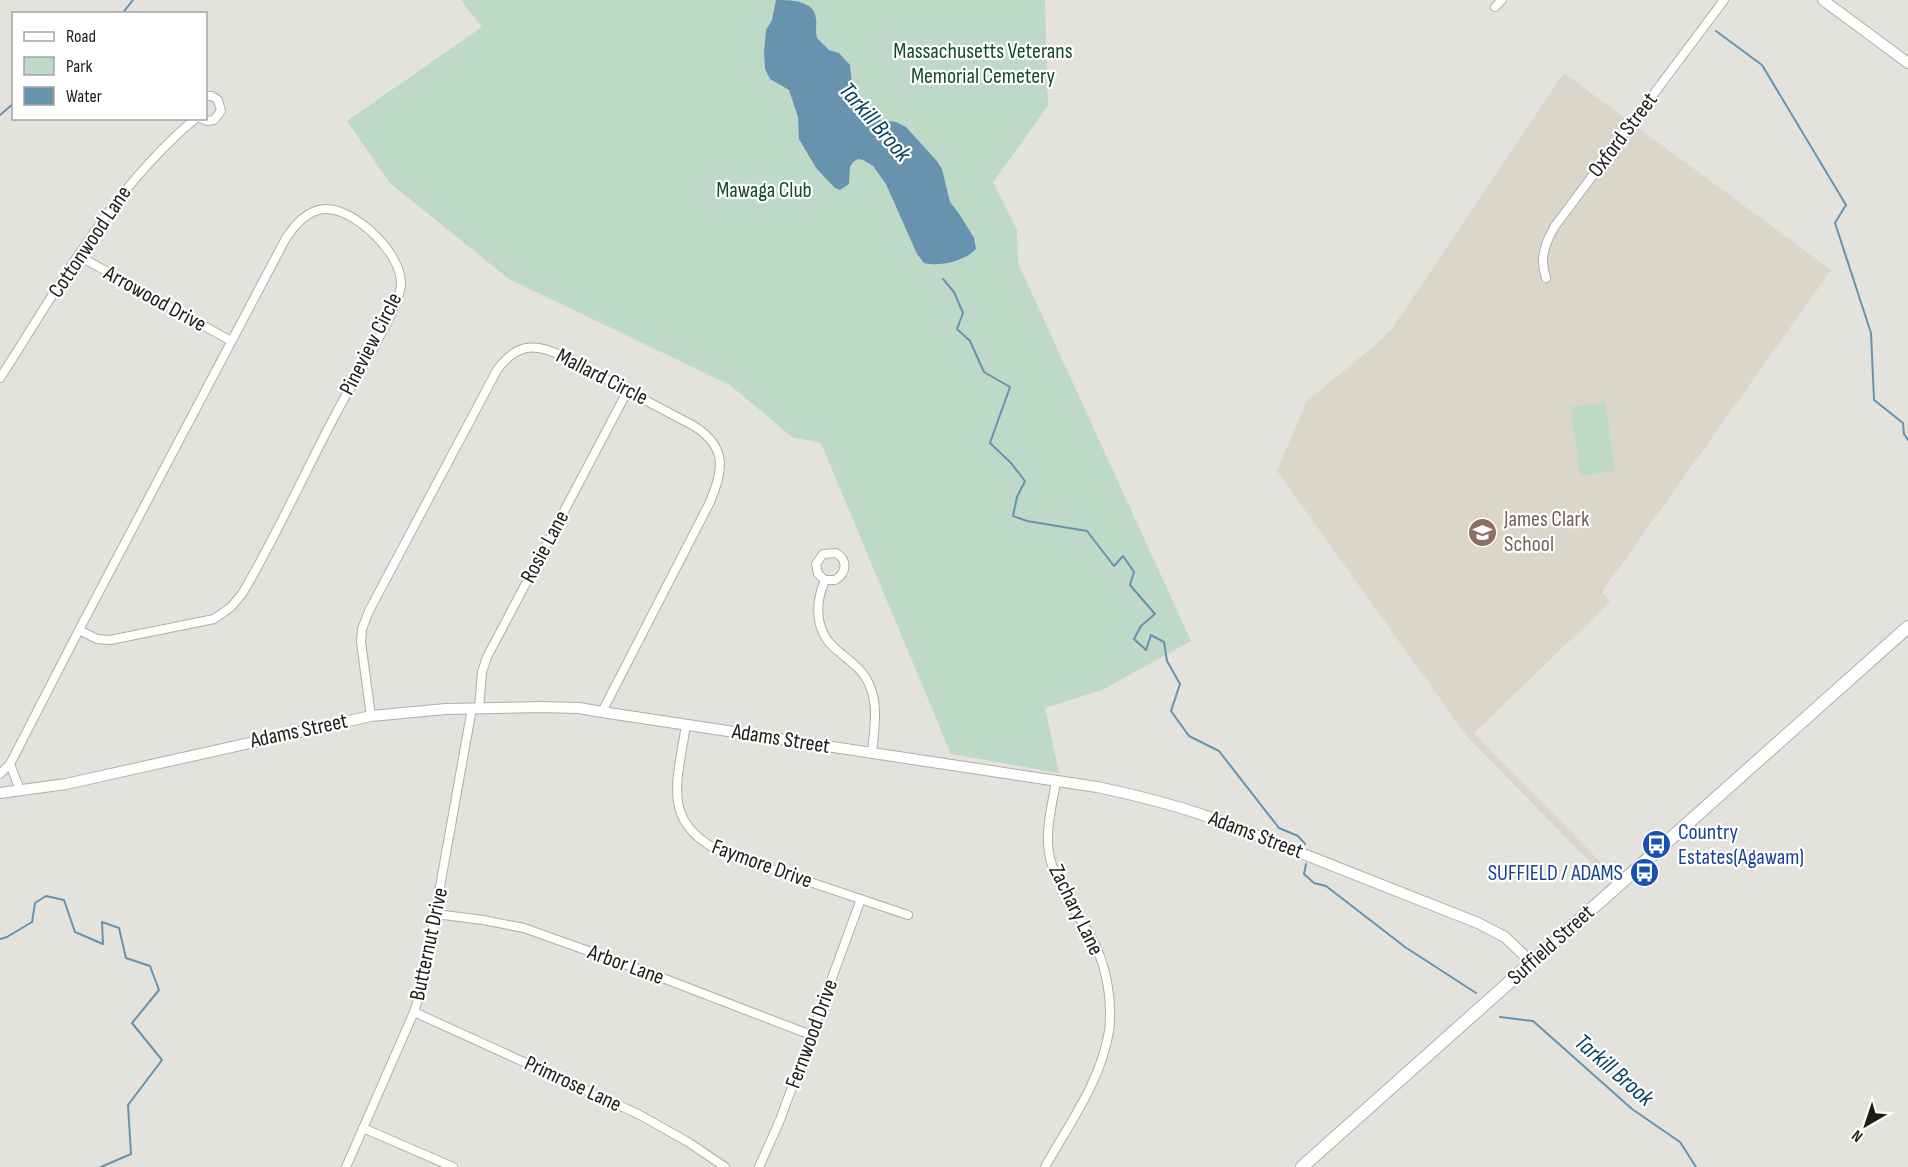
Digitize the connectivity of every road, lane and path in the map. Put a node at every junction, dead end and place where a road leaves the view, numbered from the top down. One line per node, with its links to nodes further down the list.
1 (1502, 0): 4 (street)
2 (1724, 0): 10 (street, Oxford Street)
3 (1823, 0): 5 (street)
4 (1495, 7)
5 (1908, 63)
6 (207, 96): 8 (street, Cottonwood Lane)
7 (196, 120): 9 (street, Cottonwood Lane)
8 (204, 120)
9 (79, 256): 11 (street, Arrowood Drive); 12 (street, Cottonwood Lane)
10 (1546, 278)
11 (231, 341): 16 (street, Pineview Circle); 16 (street, Pineview Circle)
12 (0, 378)
13 (628, 390): 17 (street, Rosie Lane); 18 (street, Mallard Circle); 19 (street, Mallard Circle)
14 (825, 580): 21 (street)
15 (1908, 627): 30 (main road, Suffield Street)
16 (79, 630): 22 (street, Pineview Circle)
17 (476, 708): 18 (street, Adams Street); 19 (street, Adams Street); 28 (street, Butternut Drive)
18 (602, 712): 20 (street, Adams Street)
19 (371, 716): 25 (street, Adams Street)
20 (686, 724): 21 (street, Adams Street); 27 (street, Faymore Drive)
21 (872, 753): 24 (street, Adams Street)
22 (10, 764): 23 (street, Pineview Circle); 25 (street)
23 (0, 774)
24 (1056, 781): 30 (street, Adams Street); 38 (street, Zachary Lane)
25 (20, 790): 26 (street, Adams Street)
26 (0, 793)
27 (861, 899): 29 (street, Faymore Drive); 32 (street, Fernwood Drive)
28 (436, 914): 31 (street, Butternut Drive); 32 (street, Arbor Lane)
29 (908, 915)
30 (1531, 962): 39 (main road, Suffield Street)
31 (414, 1012): 33 (street, Butternut Drive); 36 (street, Primrose Lane)
32 (811, 1035): 37 (street, Fernwood Drive)
33 (363, 1128): 34 (street, Butternut Drive); 35 (street)
34 (346, 1167)
35 (453, 1167)
36 (725, 1167)
37 (759, 1167)
38 (1045, 1167)
39 (1302, 1167)

